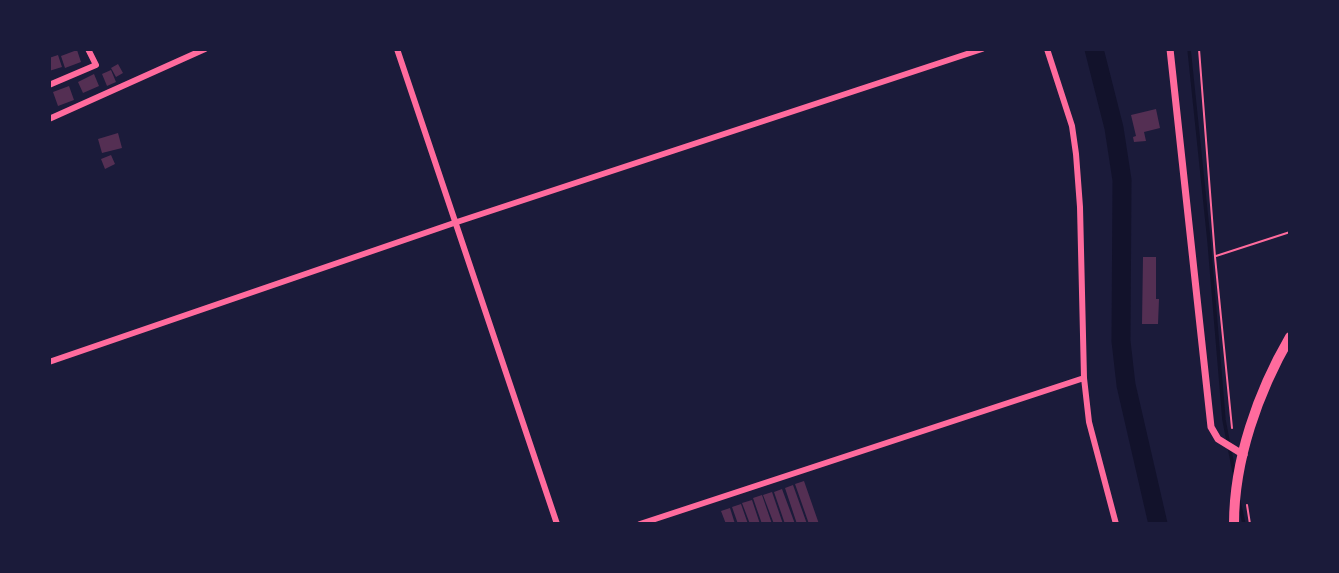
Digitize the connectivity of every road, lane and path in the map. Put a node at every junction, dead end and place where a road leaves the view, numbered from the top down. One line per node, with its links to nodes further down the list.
1 (88, 49): 8 (street)
2 (205, 49): 9 (street)
3 (397, 49): 10 (street)
4 (982, 49): 10 (street)
5 (1047, 49): 15 (street)
6 (1170, 49): 17 (street)
7 (1199, 49): 12 (path)
8 (49, 85)
9 (49, 118)
10 (454, 223): 14 (street); 19 (street)
11 (1290, 232): 12 (path)
12 (1215, 257): 16 (path)
13 (1290, 337): 17 (highway)
14 (49, 362)
15 (1084, 378): 20 (street); 21 (street)
16 (1232, 428)
17 (1244, 455): 22 (highway)
18 (1247, 505): 23 (path)
19 (556, 524)
20 (640, 524)
21 (1116, 524)
22 (1234, 524)
23 (1250, 524)

